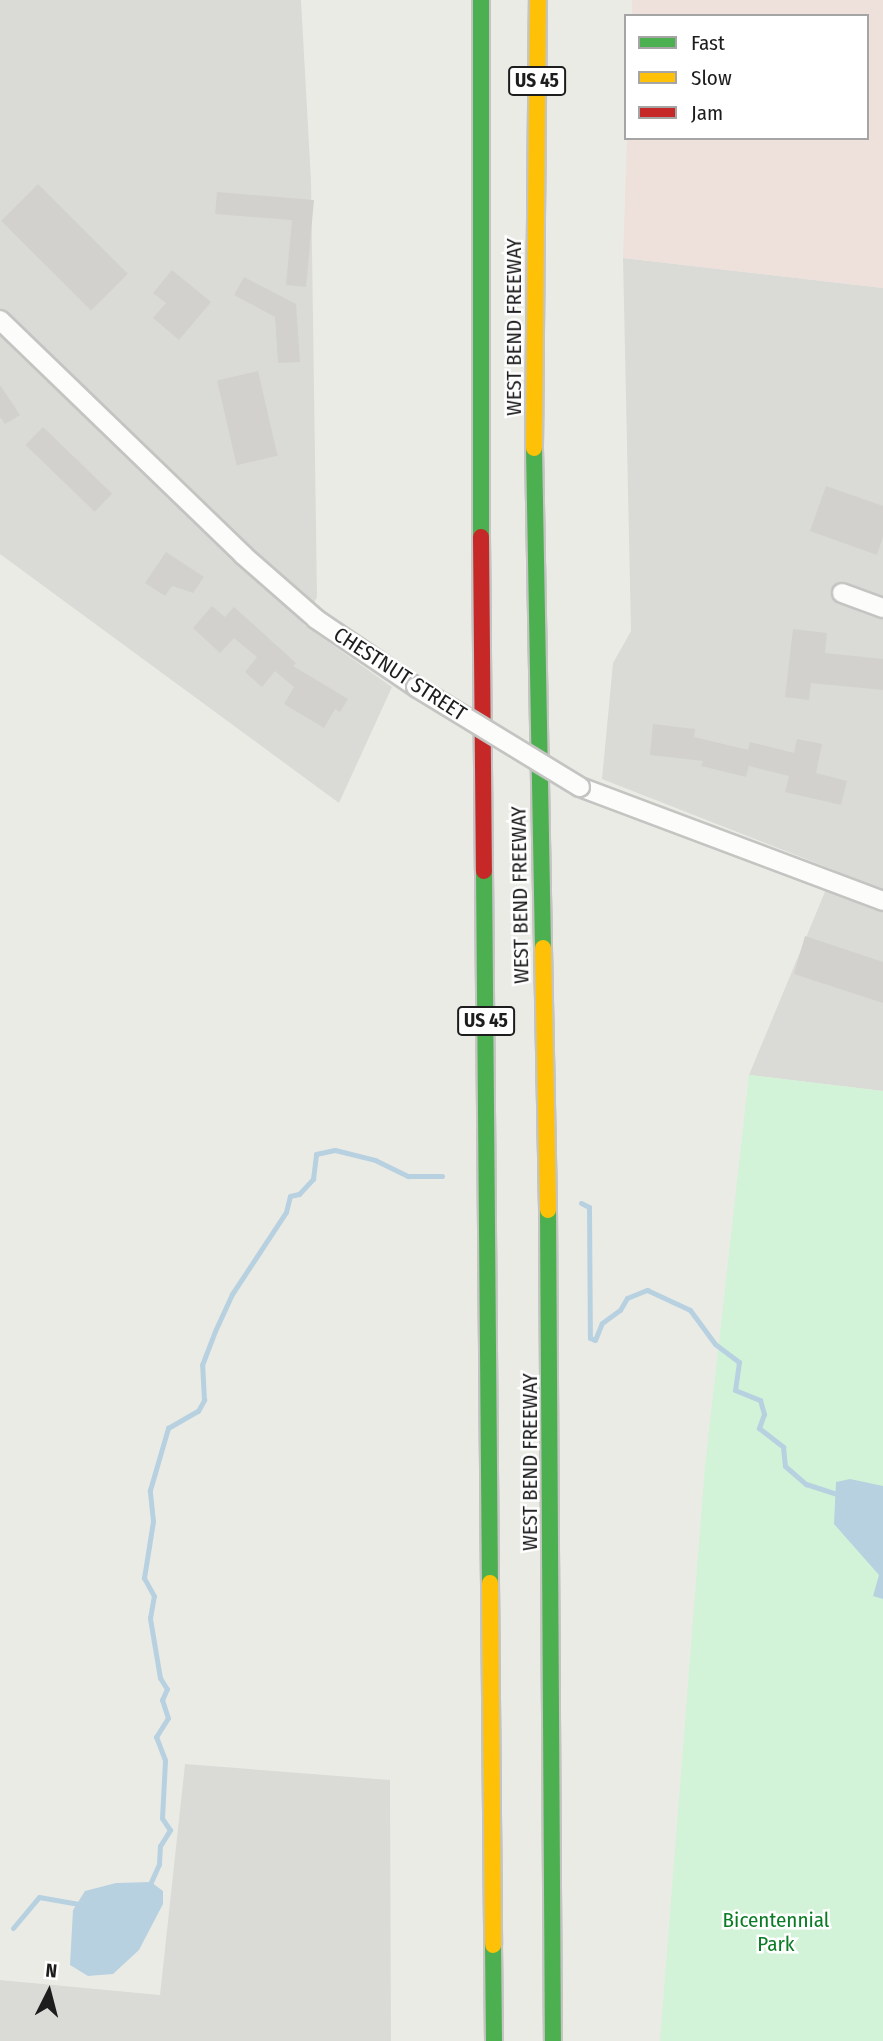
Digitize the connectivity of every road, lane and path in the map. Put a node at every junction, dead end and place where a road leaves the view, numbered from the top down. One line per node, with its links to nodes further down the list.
1 (481, 0): 7 (highway, WEST BEND FREEWAY / US 45)
2 (539, 0): 8 (highway, WEST BEND FREEWAY / US 45)
3 (0, 320): 6 (street, CHESTNUT STREET, bridge)
4 (842, 593): 5 (street)
5 (883, 608)
6 (883, 901)
7 (494, 2041)
8 (553, 2041)

